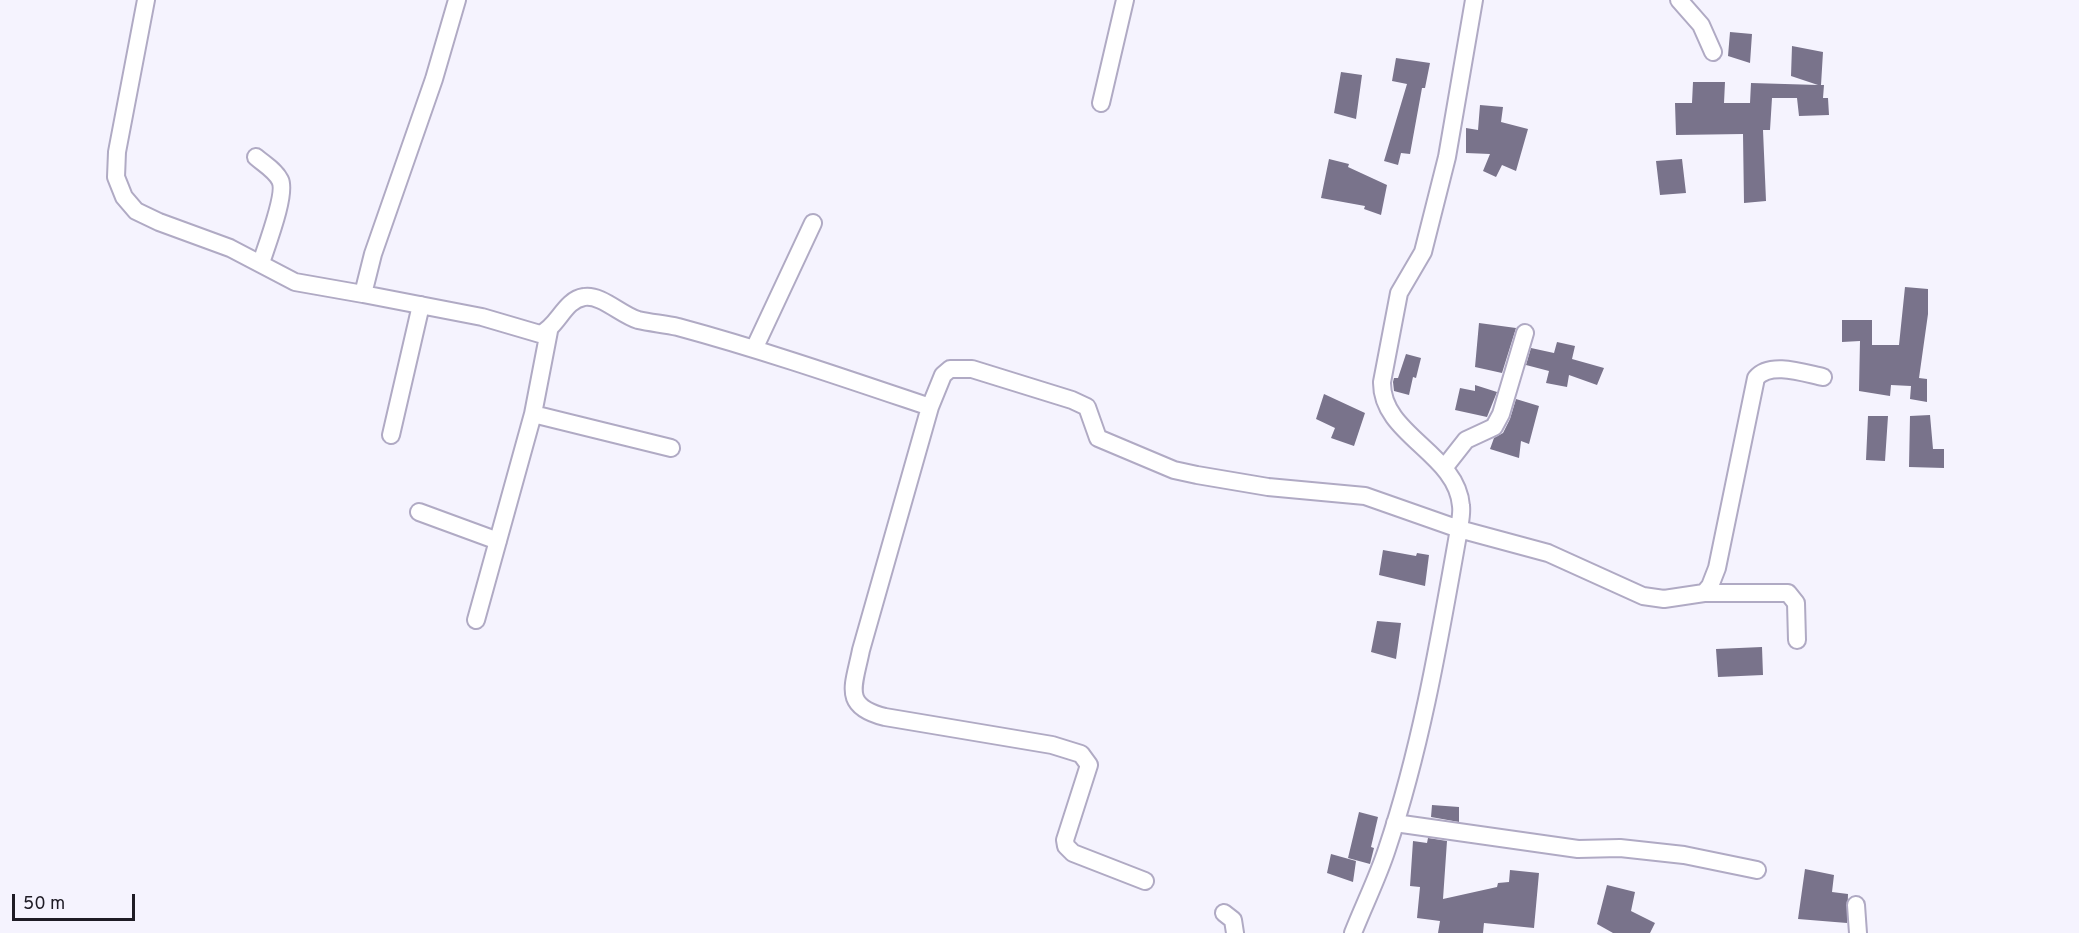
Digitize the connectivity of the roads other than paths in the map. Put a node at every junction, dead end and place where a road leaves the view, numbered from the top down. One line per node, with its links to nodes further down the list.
1 (146, 0): 10 (street)
2 (457, 0): 11 (street)
3 (1125, 0): 7 (street)
4 (1474, 0): 21 (street)
5 (1679, 0): 6 (street)
6 (1713, 52)
7 (1101, 103)
8 (256, 157): 10 (street)
9 (813, 223): 15 (street)
10 (261, 263): 11 (street)
11 (363, 294): 12 (street)
12 (421, 305): 13 (street); 19 (street)
13 (549, 331): 15 (street); 18 (street)
14 (1525, 333): 21 (street)
15 (754, 349): 17 (street)
16 (1823, 376): 25 (street)
17 (930, 407): 23 (street); 30 (street)
18 (533, 414): 20 (street); 24 (street)
19 (391, 435)
20 (671, 448)
21 (1444, 468): 23 (street)
22 (419, 512): 24 (street)
23 (1459, 529): 25 (street); 28 (street)
24 (498, 541): 26 (street)
25 (1704, 593): 27 (street)
26 (476, 620)
27 (1797, 640)
28 (1395, 823): 29 (street); 34 (street)
29 (1756, 870)
30 (1145, 881)
31 (1856, 905): 35 (street)
32 (1224, 913): 33 (street)
33 (1235, 933)
34 (1353, 933)
35 (1858, 933)

